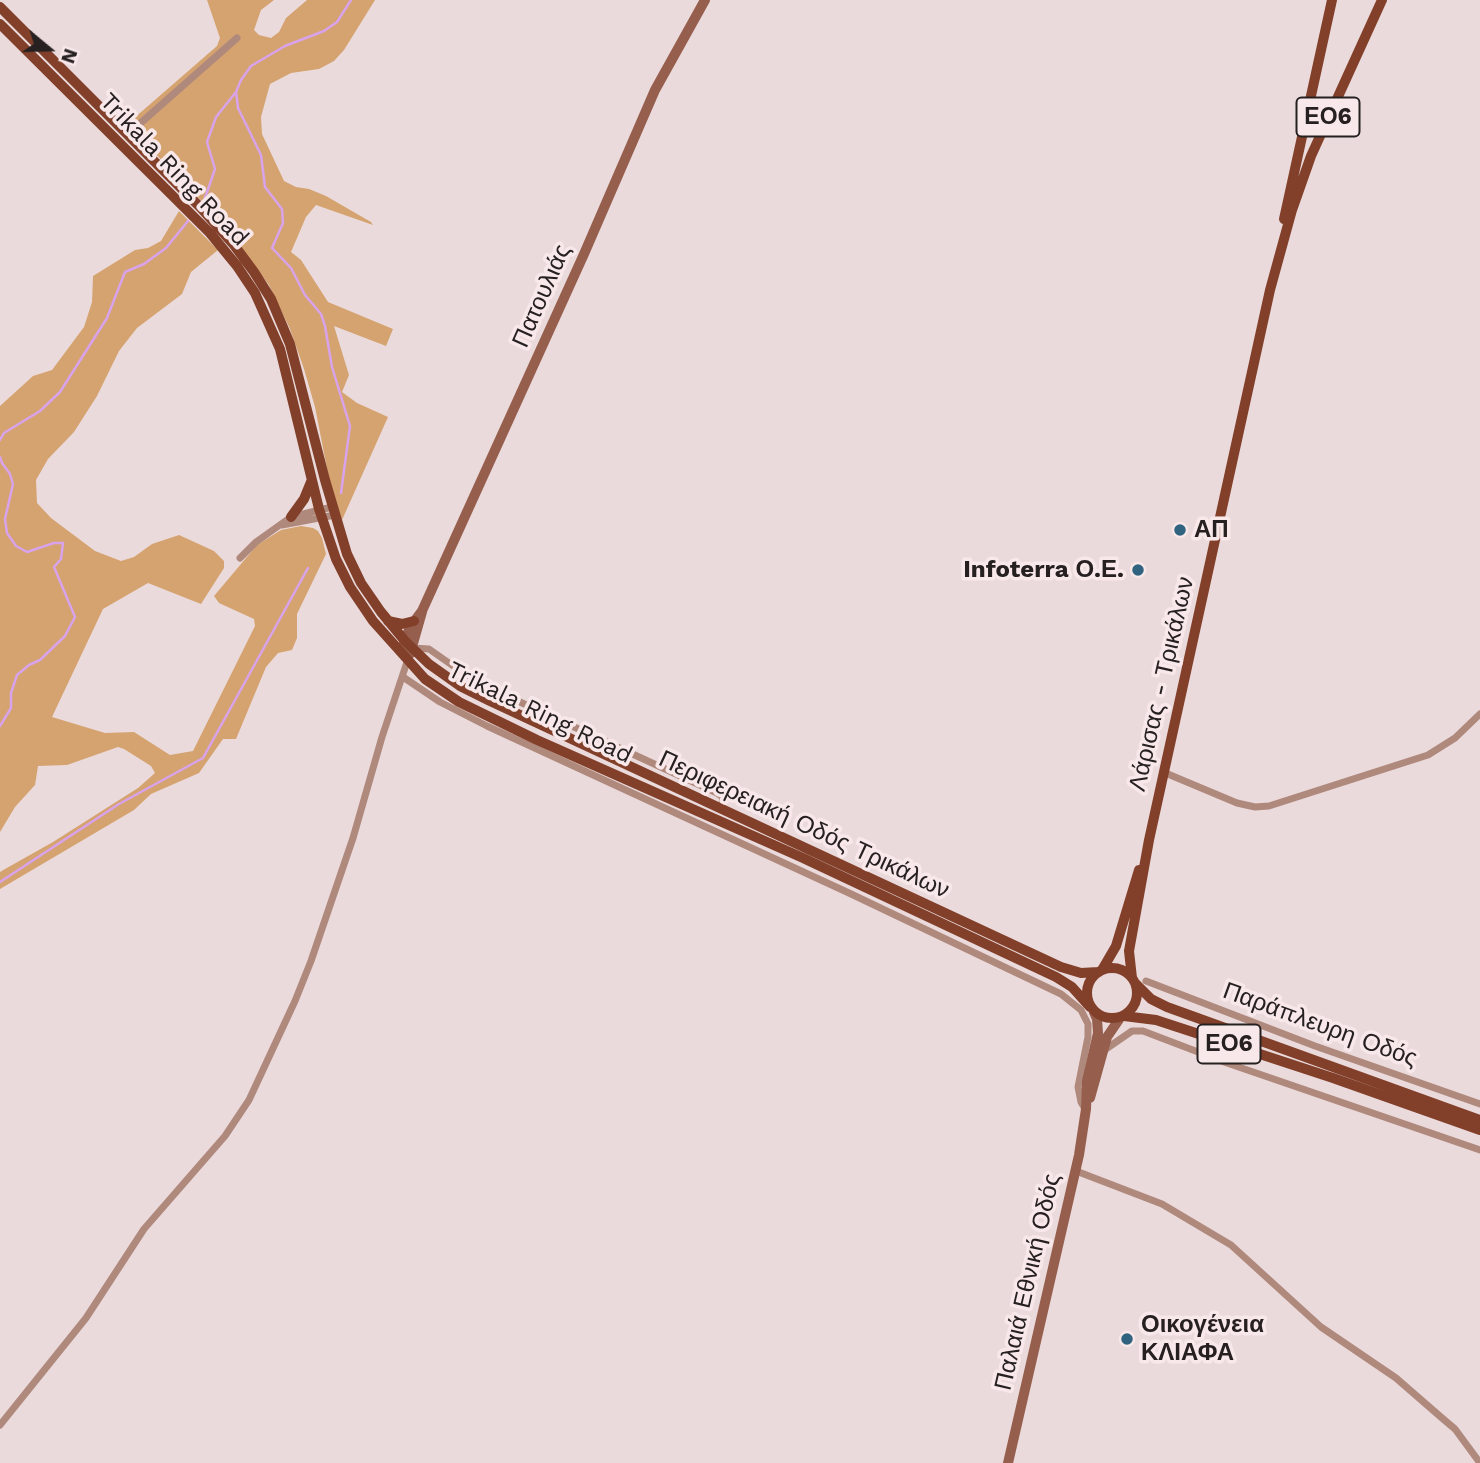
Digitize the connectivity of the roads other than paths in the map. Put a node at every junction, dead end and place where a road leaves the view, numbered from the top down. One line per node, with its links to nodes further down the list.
1 (705, 0): 14 (street, Πατουλιάς)
2 (1332, 0): 8 (main road)
3 (1382, 0): 8 (main road, ΕΟ6)
4 (0, 7): 7 (main road, Περιφερειακή Οδός Τρικάλων)
5 (0, 24): 9 (main road, Trikala Ring Road)
6 (237, 38): 7 (street)
7 (127, 135): 10 (main road, Περιφερειακή Οδός Τρικάλων)
8 (1283, 238): 21 (main road, Λάρισας - Τρικάλων / ΕΟ6)
9 (312, 479): 11 (main road, Trikala Ring Road); 12 (main road)
10 (333, 511): 11 (street); 15 (main road, Περιφερειακή Οδός Τρικάλων)
11 (321, 514): 12 (street); 12 (street); 18 (main road, Trikala Ring Road)
12 (286, 521): 13 (street)
13 (240, 558)
14 (422, 611): 16 (street, Πατουλιάς); 17 (street, Πατουλιάς)
15 (388, 621): 16 (main road); 17 (main road, Περιφερειακή Οδός Τρικάλων)
16 (414, 621): 17 (street, Πατουλιάς)
17 (408, 644): 18 (street); 27 (main road, Περιφερειακή Οδός Τρικάλων)
18 (404, 658): 19 (street); 22 (main road, Trikala Ring Road)
19 (403, 677): 22 (street); 38 (street)
20 (1480, 715): 21 (street)
21 (1163, 772): 23 (main road, Λάρισας - Τρικάλων / ΕΟ6)
22 (738, 835): 24 (main road, Trikala Ring Road)
23 (1149, 841): 27 (main road, Λάρισας - Τρικάλων / ΕΟ6); 28 (main road, ΕΟ6)
24 (852, 888): 25 (main road, Trikala Ring Road); 26 (street)
25 (934, 920): 26 (street); 29 (main road, Trikala Ring Road)
26 (928, 932): 33 (street)
27 (1101, 971): 28 (main road, ΕΟ6); 29 (main road, ΕΟ6)
28 (1138, 980): 30 (main road, ΕΟ6); 32 (street, Παράπλευρη Οδός); 34 (main road, ΕΟ6)
29 (1092, 1009): 30 (main road, ΕΟ6); 33 (street, Παλαιά Εθνική Οδός)
30 (1122, 1017): 31 (street, Παλαιά Εθνική Οδός); 35 (main road, ΕΟ6)
31 (1102, 1052): 33 (street, Παλαιά Εθνική Οδός); 36 (street)
32 (1480, 1104)
33 (1086, 1109): 37 (street, Παλαιά Εθνική Οδός)
34 (1480, 1120)
35 (1480, 1130)
36 (1480, 1150)
37 (1076, 1171): 39 (street, Παλαιά Εθνική Οδός); 40 (street)
38 (0, 1425)
39 (1008, 1463)
40 (1480, 1463)

